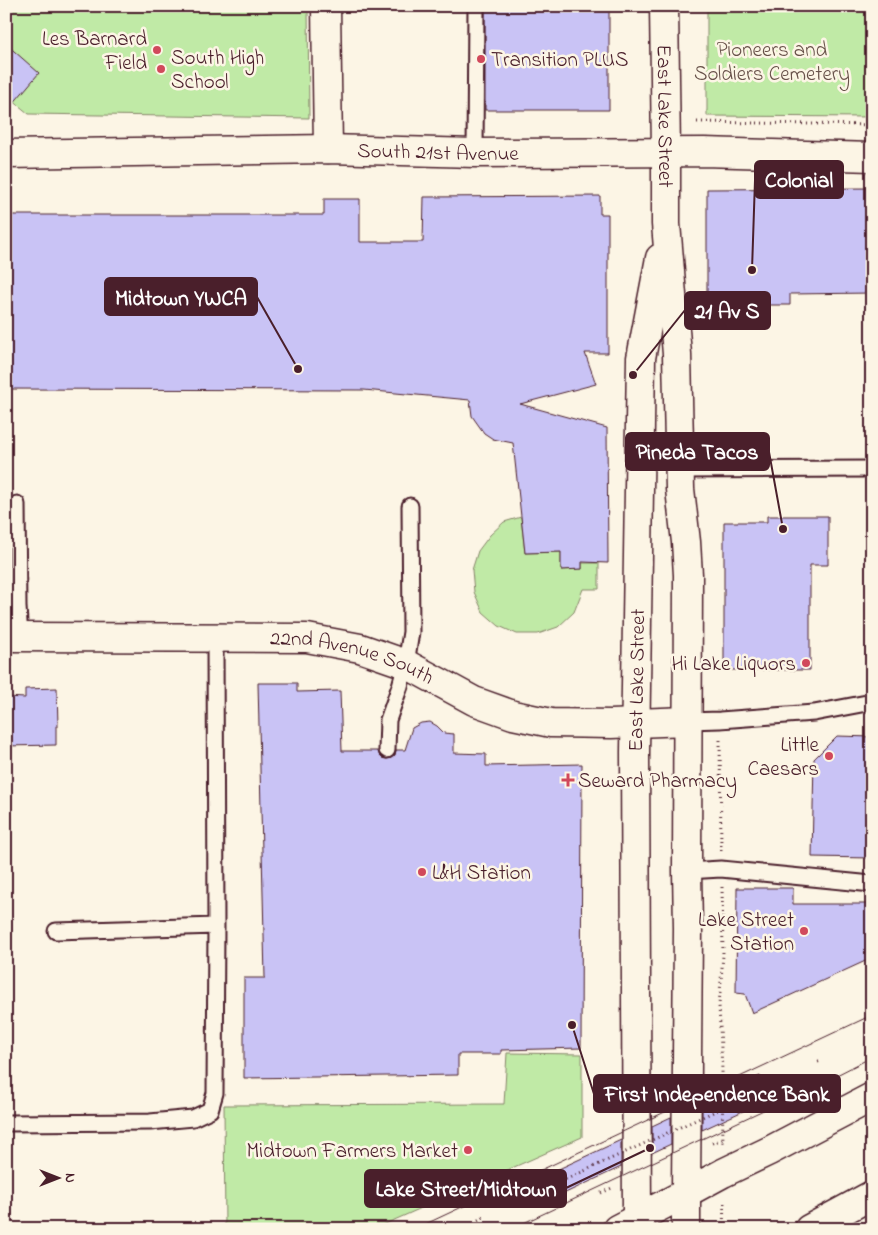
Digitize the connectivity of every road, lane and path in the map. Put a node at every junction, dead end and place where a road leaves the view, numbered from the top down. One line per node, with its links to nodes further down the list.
1 (326, 6): 6 (main road)
2 (476, 6): 8 (lane)
3 (664, 6): 7 (main road, East Lake Street)
4 (697, 122): 5 (path)
5 (872, 125)
6 (328, 149): 8 (main road, South 21st Avenue); 9 (main road, South 21st Avenue)
7 (666, 152): 8 (main road, South 21st Avenue); 10 (main road, South 21st Avenue); 11 (main road, East Lake Street)
8 (475, 153)
9 (6, 154)
10 (872, 157)
11 (666, 224): 13 (main road, East Lake Street); 21 (main road, East Lake Street)
12 (872, 469): 13 (lane)
13 (680, 470): 20 (main road, East Lake Street)
14 (17, 504): 16 (lane)
15 (410, 506): 18 (lane)
16 (13, 637): 17 (main road, 22nd Avenue South)
17 (215, 638): 18 (main road, 22nd Avenue South); 27 (lane)
18 (406, 664): 21 (main road, 22nd Avenue South); 23 (lane)
19 (872, 702): 20 (lane)
20 (687, 721): 21 (main road, 22nd Avenue South); 25 (main road, East Lake Street)
21 (636, 722): 39 (main road, East Lake Street)
22 (720, 740): 24 (path)
23 (387, 750)
24 (721, 869): 25 (lane); 26 (lane); 32 (path)
25 (687, 871): 34 (main road, East Lake Street)
26 (872, 884)
27 (216, 926): 28 (lane); 31 (lane)
28 (56, 931)
29 (765, 1089): 33 (path, bridge)
30 (872, 1097): 34 (main road)
31 (6, 1123)
32 (722, 1138)
33 (526, 1171)
34 (686, 1193): 39 (main road); 40 (main road, East Lake Street)
35 (872, 1195): 42 (main road)
36 (724, 1200): 41 (path)
37 (486, 1216): 38 (path)
38 (478, 1220)
39 (630, 1226)
40 (686, 1229)
41 (723, 1229)
42 (809, 1229)

